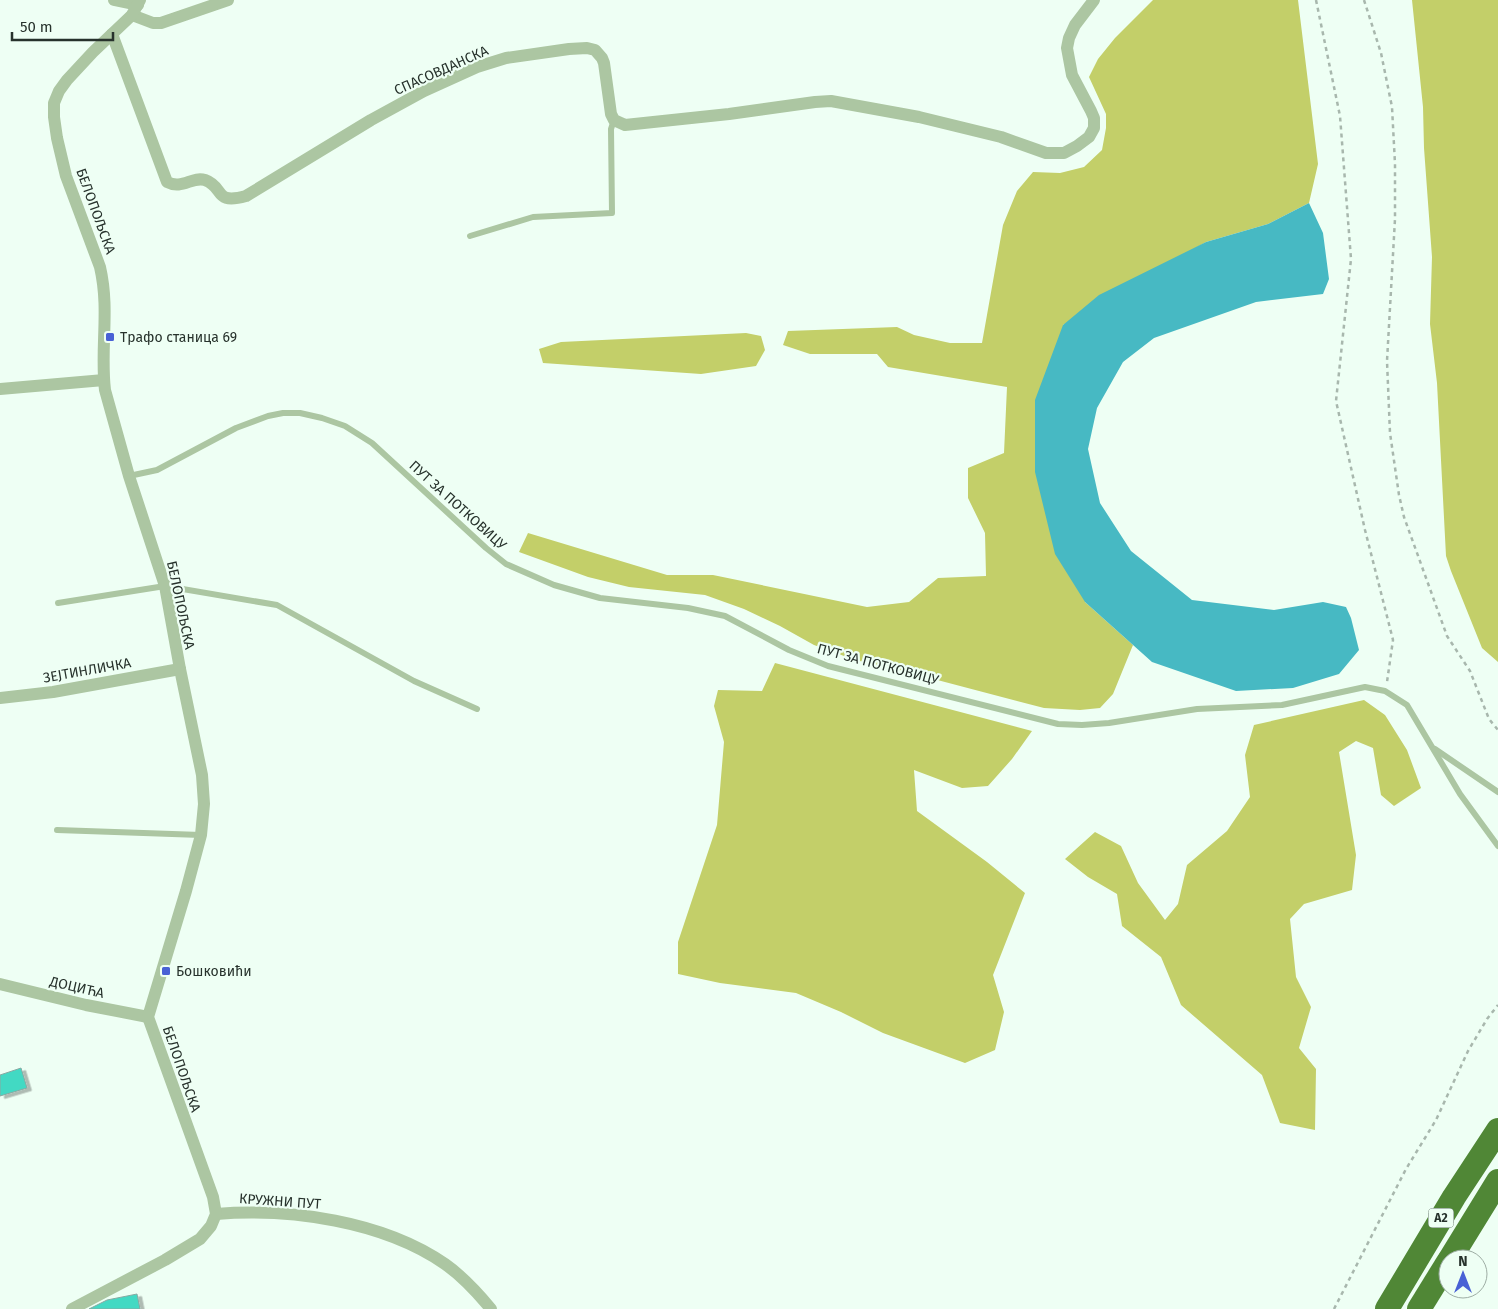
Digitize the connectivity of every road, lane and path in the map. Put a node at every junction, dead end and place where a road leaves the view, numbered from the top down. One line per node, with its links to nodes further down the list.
1 (114, 0): 6 (street)
2 (228, 0): 6 (street)
3 (1094, 0): 8 (street)
4 (1316, 0): 16 (path)
5 (1364, 0): 19 (path)
6 (137, 7): 7 (street, БЕЛОПОЉСКА)
7 (112, 34): 8 (street, СПАСОВДАНСКА); 10 (street, БЕЛОПОЉСКА)
8 (614, 120): 9 (lane)
9 (470, 236)
10 (104, 380): 11 (street); 12 (street, БЕЛОПОЉСКА)
11 (0, 389)
12 (129, 476): 13 (street, БЕЛОПОЉСКА); 16 (lane, ПУТ ЗА ПОТКОВИЦУ)
13 (165, 586): 14 (lane); 15 (street, БЕЛОПОЉСКА); 18 (lane)
14 (58, 603)
15 (180, 669): 17 (street, ЗЕЈТИНЛИЧКА); 23 (street, БЕЛОПОЉСКА)
16 (1386, 691): 20 (lane, ПУТ ЗА ПОТКОВИЦУ)
17 (0, 698)
18 (477, 709)
19 (1498, 730)
20 (1432, 746): 21 (lane); 24 (lane, ПУТ ЗА ПОТКОВИЦУ)
21 (1498, 792)
22 (57, 830): 23 (lane)
23 (201, 835): 27 (street, БЕЛОПОЉСКА)
24 (1498, 846)
25 (0, 984): 27 (street, ДОЦИЋА)
26 (1498, 1005): 35 (path)
27 (148, 1017): 30 (street, БЕЛОПОЉСКА)
28 (1498, 1130): 36 (highway, A2)
29 (1498, 1181): 31 (highway, A2)
30 (216, 1214): 33 (street); 34 (street, КРУЖНИ ПУТ)
31 (1456, 1249)
32 (1438, 1279): 37 (highway, A2)
33 (72, 1309)
34 (491, 1309)
35 (1334, 1309)
36 (1387, 1309)
37 (1420, 1309)

